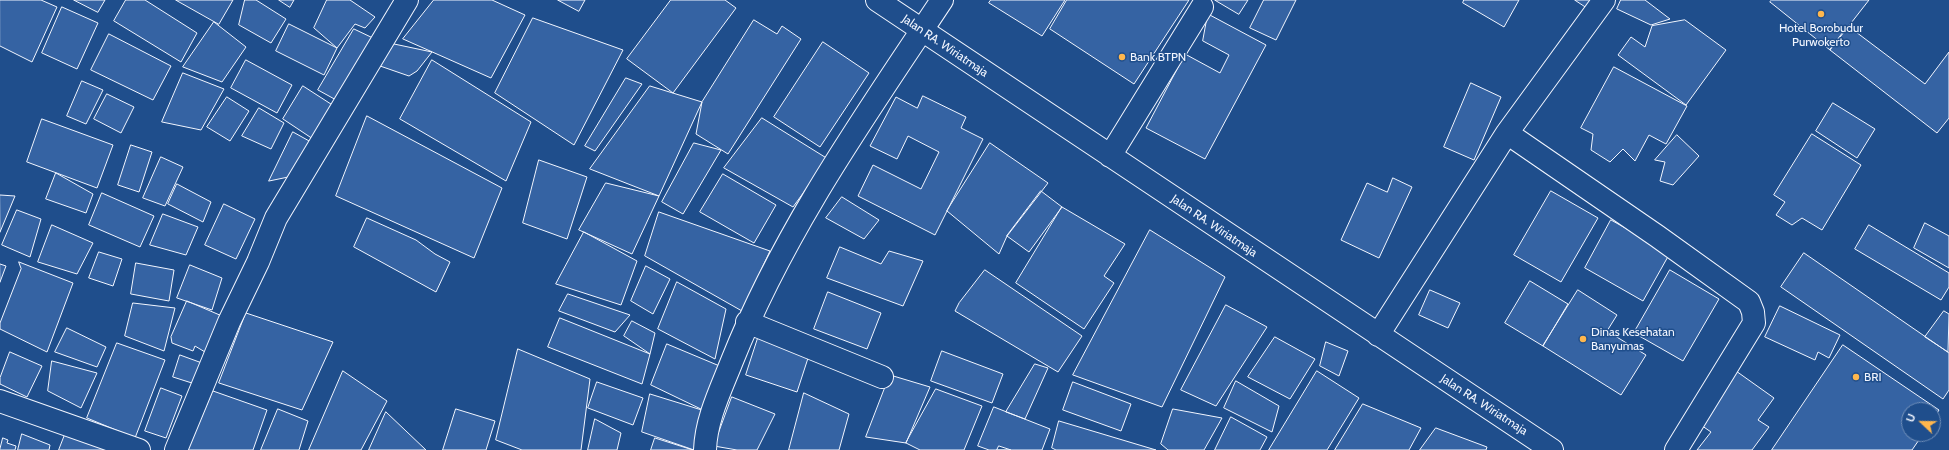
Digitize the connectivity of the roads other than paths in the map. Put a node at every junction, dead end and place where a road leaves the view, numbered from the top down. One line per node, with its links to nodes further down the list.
1 (407, 0): 14 (street)
2 (877, 0): 6 (street, Jalan RA. Wiriatmaja)
3 (942, 0): 6 (street)
4 (1604, 0): 7 (street)
5 (1202, 7): 8 (street)
6 (922, 30): 8 (street, Jalan RA. Wiriatmaja); 9 (street)
7 (1507, 133): 10 (street); 17 (street)
8 (1110, 156): 10 (street, Jalan RA. Wiriatmaja)
9 (747, 322): 11 (street); 15 (street)
10 (1378, 335): 16 (street, Jalan RA. Wiriatmaja)
11 (882, 378)
12 (0, 401): 13 (street)
13 (138, 450)
14 (176, 450)
15 (705, 450)
16 (1552, 450)
17 (1676, 450)

